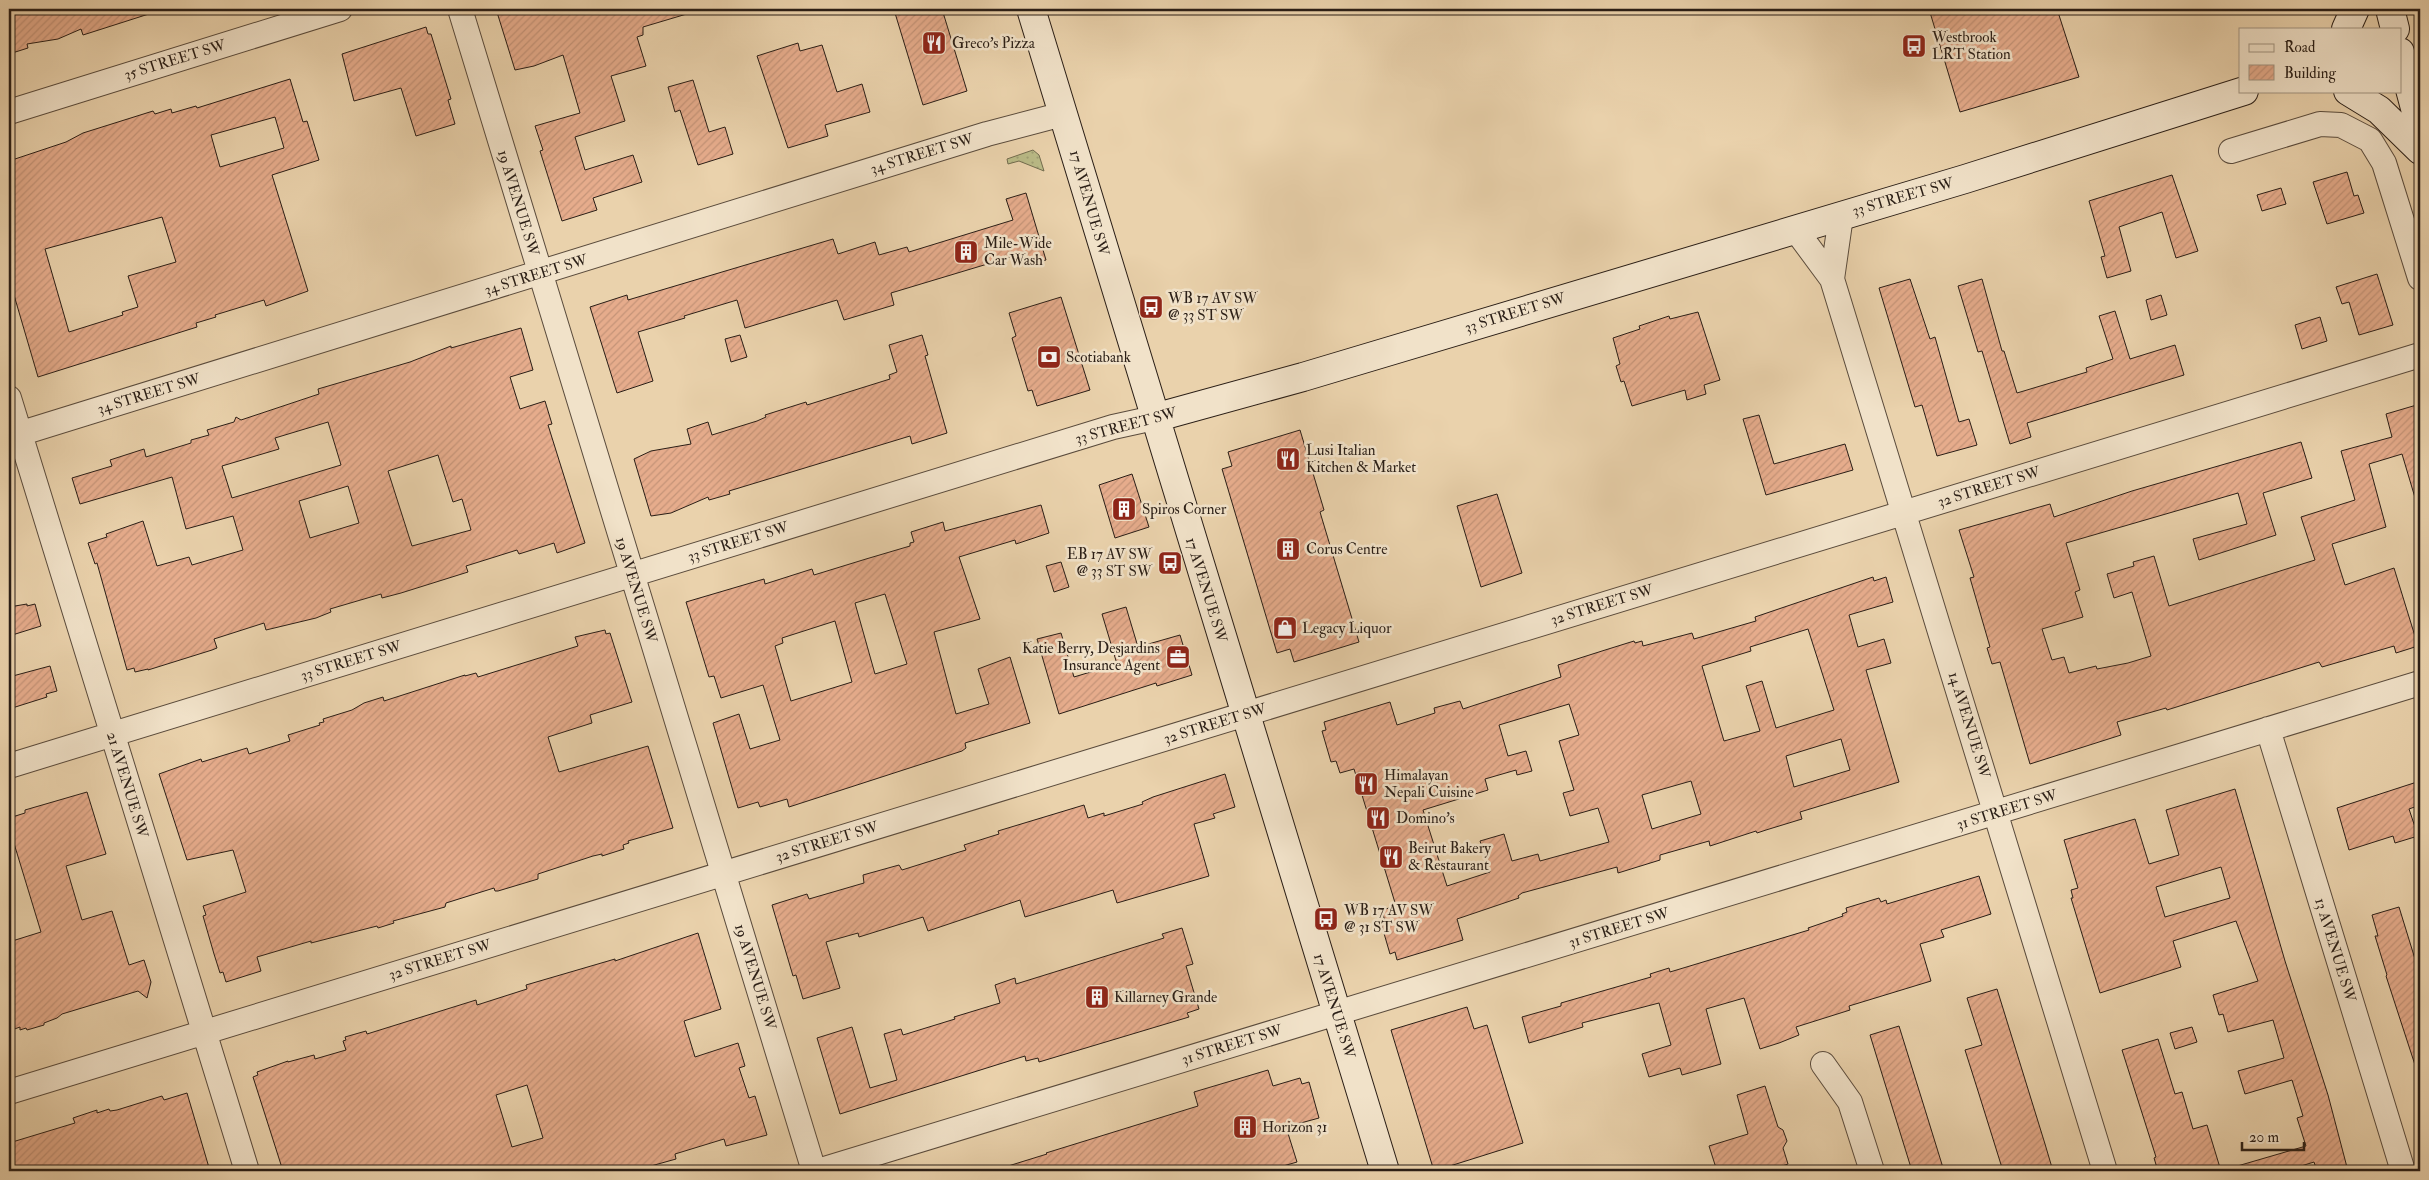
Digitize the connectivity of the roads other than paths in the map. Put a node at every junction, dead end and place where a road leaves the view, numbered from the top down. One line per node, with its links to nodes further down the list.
1 (340, 9): 15 (street, 35 STREET SW)
2 (460, 9): 22 (street, 19 AVENUE SW)
3 (1031, 9): 16 (main road, 17 AVENUE SW)
4 (2355, 9): 6 (main road)
5 (2390, 9): 7 (main road)
6 (2346, 28)
7 (2395, 28)
8 (2420, 48): 9 (main road)
9 (2402, 52)
10 (2402, 54): 12 (main road)
11 (2402, 60): 17 (main road)
12 (2420, 65)
13 (2241, 92): 20 (main road, 33 STREET SW)
14 (2350, 92): 18 (main road)
15 (9, 112)
16 (1063, 114): 22 (street, 34 STREET SW); 27 (main road, 17 AVENUE SW)
17 (2420, 127)
18 (2420, 150)
19 (2231, 151): 23 (street)
20 (1840, 216): 21 (main road, 33 STREET SW); 24 (street, 14 AVENUE SW)
21 (1795, 229): 24 (street, 14 AVENUE SW); 27 (main road, 33 STREET SW)
22 (540, 274): 28 (street, 34 STREET SW); 30 (street, 19 AVENUE SW)
23 (2420, 278)
24 (1832, 279): 29 (street, 14 AVENUE SW)
25 (2420, 355): 29 (street, 32 STREET SW)
26 (9, 398): 28 (street, 21 AVENUE SW)
27 (1154, 418): 30 (street, 33 STREET SW); 32 (main road, 17 AVENUE SW)
28 (14, 435): 34 (street, 21 AVENUE SW)
29 (1904, 513): 32 (street, 32 STREET SW); 36 (street, 14 AVENUE SW)
30 (632, 574): 34 (street, 33 STREET SW); 37 (street, 19 AVENUE SW)
31 (2420, 683): 33 (street, 31 STREET SW)
32 (1244, 714): 37 (street, 32 STREET SW); 38 (main road, 17 AVENUE SW)
33 (2268, 729): 36 (street, 31 STREET SW); 48 (street, 13 AVENUE SW)
34 (112, 734): 35 (street, 33 STREET SW); 39 (street, 21 AVENUE SW)
35 (9, 766)
36 (1996, 814): 38 (street, 31 STREET SW); 47 (street, 14 AVENUE SW)
37 (723, 874): 39 (street, 32 STREET SW); 43 (street, 19 AVENUE SW)
38 (1336, 1013): 44 (street, 31 STREET SW); 45 (main road, 17 AVENUE SW)
39 (204, 1032): 41 (street, 32 STREET SW); 42 (street, 21 AVENUE SW)
40 (1823, 1064): 46 (street)
41 (9, 1092)
42 (247, 1171)
43 (814, 1171)
44 (818, 1171)
45 (1385, 1171)
46 (1872, 1171)
47 (2105, 1171)
48 (2403, 1171)

